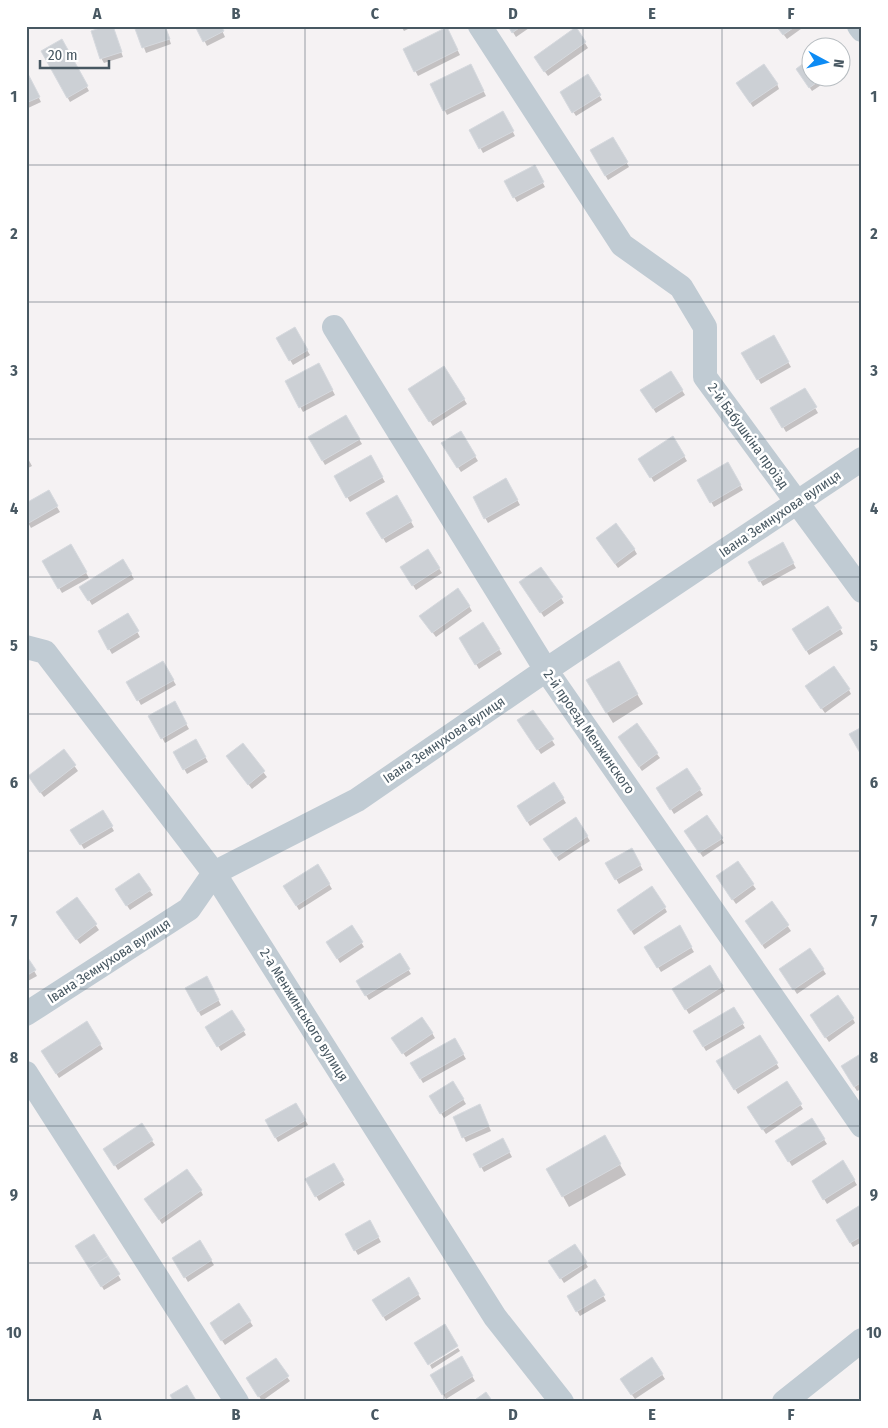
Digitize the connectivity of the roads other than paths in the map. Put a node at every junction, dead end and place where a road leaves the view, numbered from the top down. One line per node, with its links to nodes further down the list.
1 (480, 26): 6 (street, 2-й Бабушкіна проїзд)
2 (859, 26): 3 (street)
3 (862, 30)
4 (334, 326): 9 (street, 2-й проезд Менжинского)
5 (862, 460): 6 (street, Івана Земнухова вулиця)
6 (798, 502): 7 (street, 2-й Бабушкіна проїзд); 9 (street, Івана Земнухова вулиця)
7 (862, 591)
8 (26, 647): 10 (street, 2-а Менжинського вулиця)
9 (546, 670): 10 (street, Івана Земнухова вулиця); 13 (street, 2-й проезд Менжинского)
10 (214, 873): 11 (street, Івана Земнухова вулиця); 16 (street, 2-а Менжинського вулиця)
11 (26, 1014)
12 (26, 1073): 15 (street)
13 (862, 1126)
14 (862, 1340): 17 (street)
15 (237, 1402)
16 (562, 1402)
17 (784, 1402)

